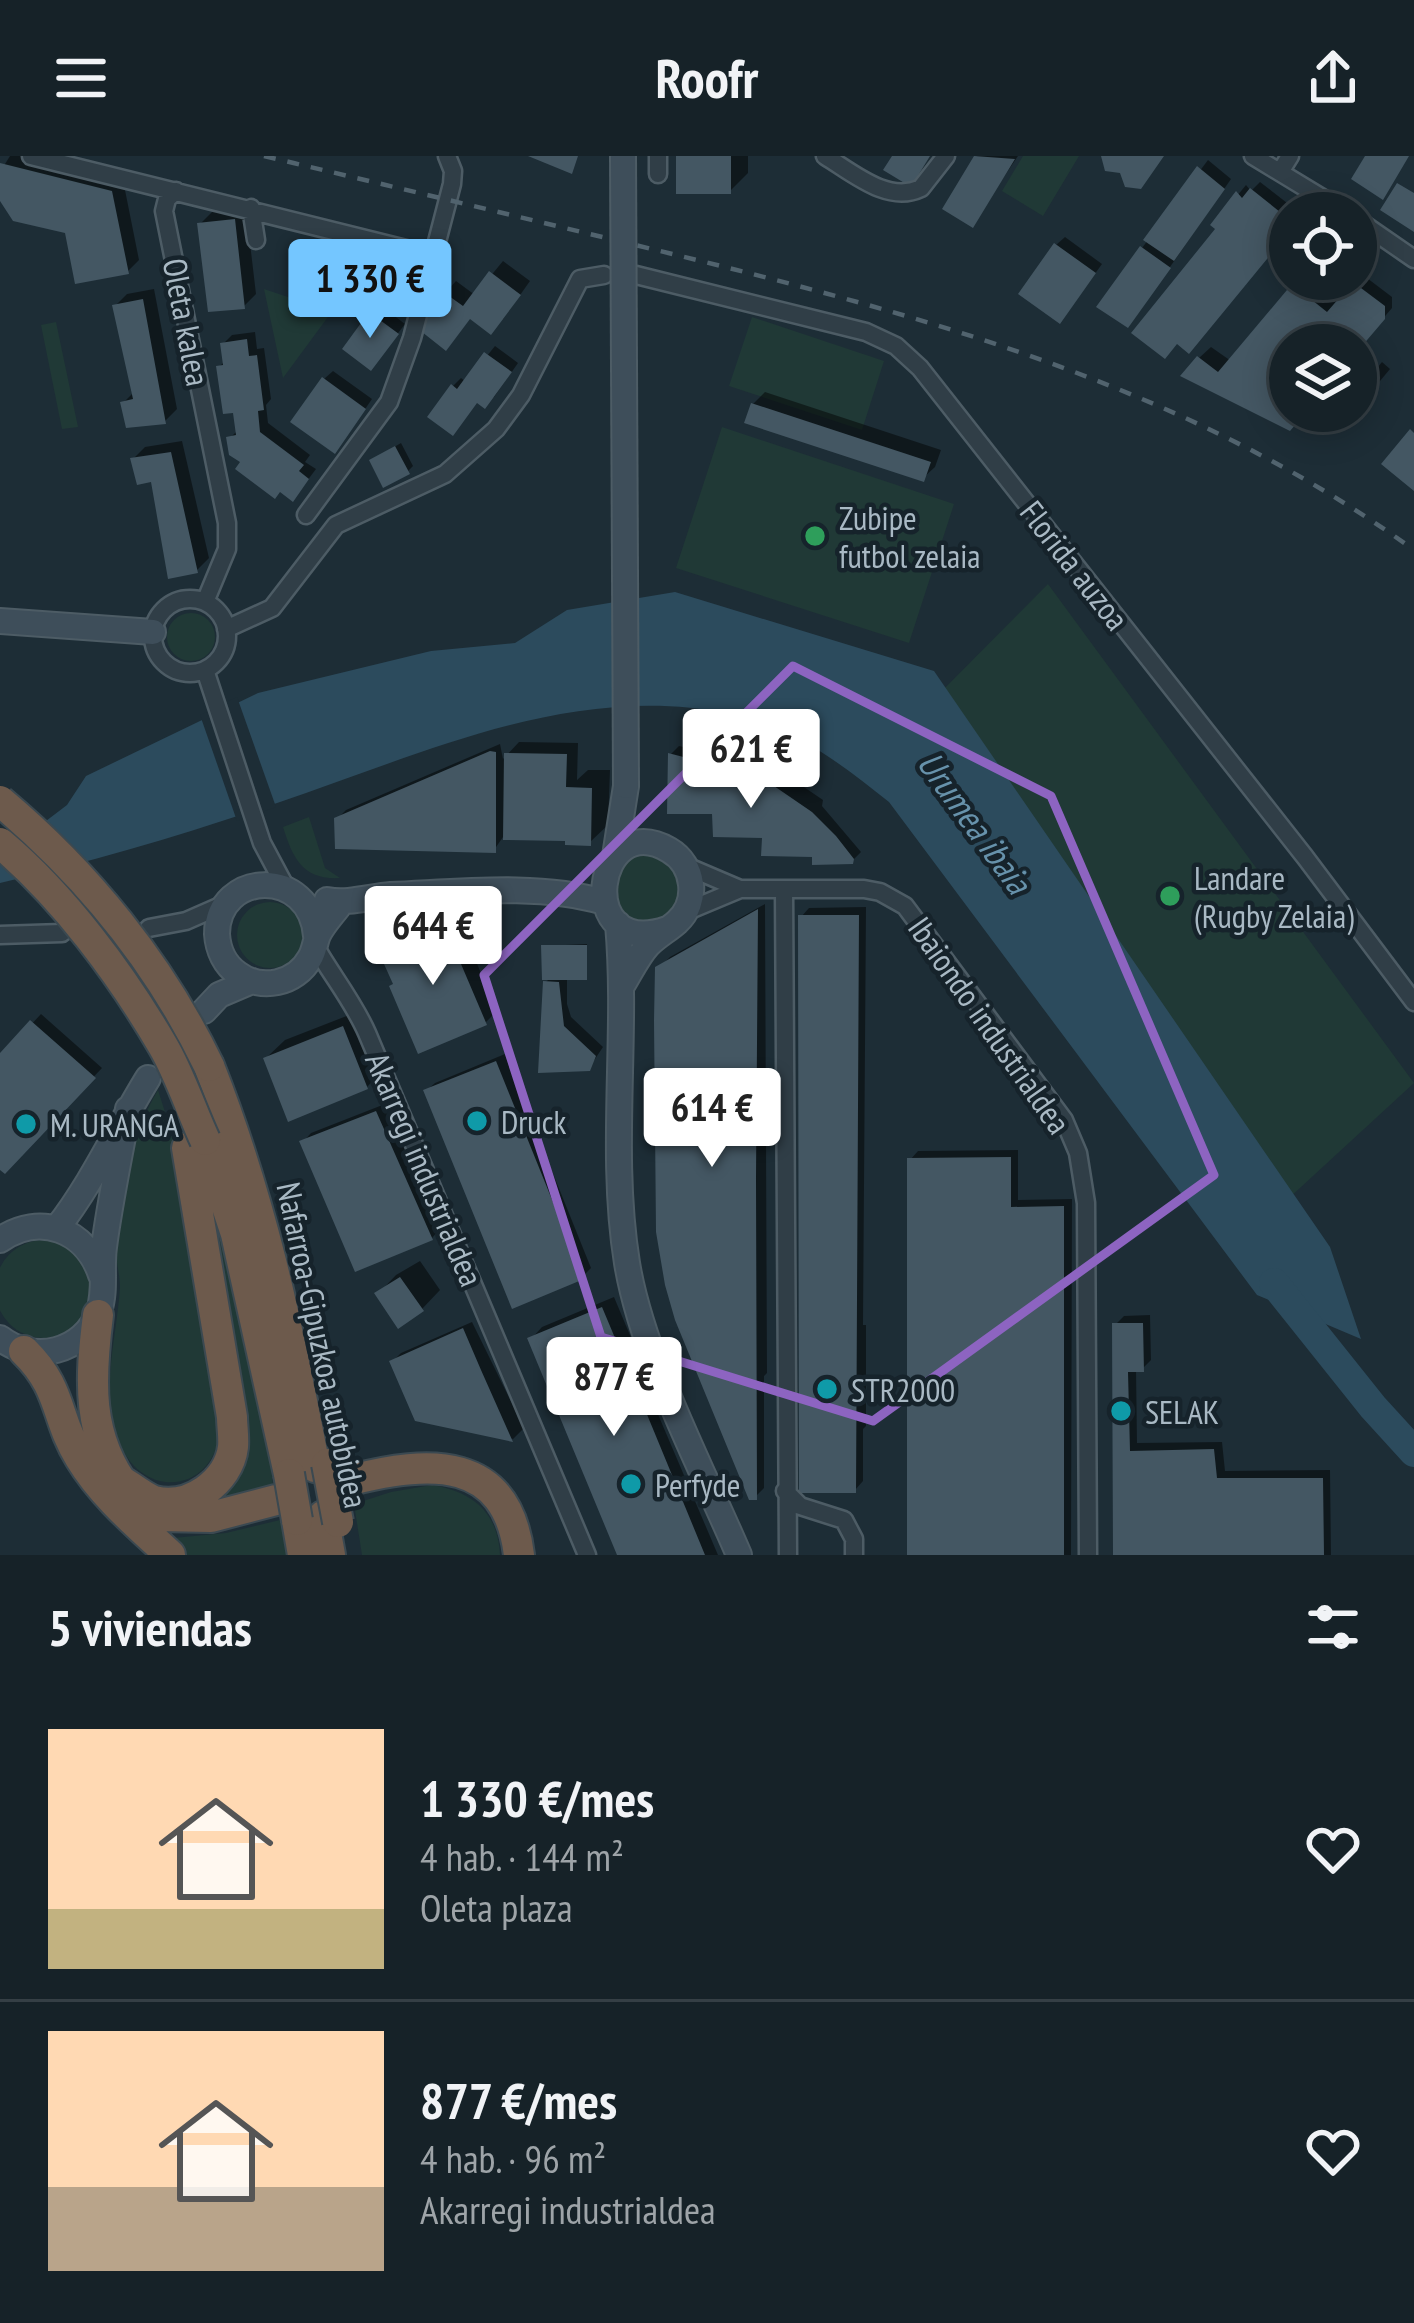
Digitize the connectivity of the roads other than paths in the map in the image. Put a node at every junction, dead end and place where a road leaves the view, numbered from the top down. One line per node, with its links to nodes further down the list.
1 (31, 156): 9 (street)
2 (447, 156): 15 (street)
3 (623, 156): 26 (main road, bridge)
4 (825, 156): 5 (street)
5 (946, 156)
6 (1253, 156): 8 (street)
7 (1290, 156): 8 (street)
8 (1280, 172): 10 (street)
9 (176, 191): 11 (street); 21 (street, Oleta kalea)
10 (1313, 192)
11 (251, 208): 13 (street); 14 (street)
12 (1377, 233): 16 (street)
13 (256, 240)
14 (413, 251): 15 (street); 19 (street)
15 (434, 256): 20 (street)
16 (1414, 259)
17 (604, 275): 23 (street)
18 (636, 275): 53 (street, Florida auzoa)
19 (404, 278)
20 (306, 515)
21 (205, 602): 23 (street); 24 (street)
22 (0, 621): 24 (main road)
23 (226, 629): 25 (street)
24 (153, 632): 25 (street)
25 (205, 670): 29 (street)
26 (626, 786): 30 (main road); 31 (main road)
27 (0, 801): 64 (highway, Nafarroa-Gipuzkoa autobidea, bridge)
28 (0, 843): 56 (highway, bridge)
29 (262, 843): 33 (street); 37 (street)
30 (658, 845): 31 (main road); 32 (main road)
31 (612, 861): 36 (main road); 38 (main road)
32 (685, 865): 34 (street); 42 (main road)
33 (256, 885): 37 (main road); 39 (main road)
34 (740, 889): 35 (street, Ibaiondo industrialdea); 42 (street)
35 (784, 889): 63 (street); 74 (street, Ibaiondo industrialdea)
36 (563, 890): 38 (main road); 40 (main road)
37 (293, 892): 40 (main road); 47 (main road)
38 (604, 902): 43 (main road)
39 (228, 903): 41 (street); 48 (main road)
40 (341, 903): 47 (main road)
41 (186, 921): 44 (street); 48 (street)
42 (676, 921): 43 (main road); 51 (main road)
43 (618, 924): 51 (main road)
44 (149, 928)
45 (62, 933): 46 (street)
46 (0, 935)
47 (316, 941): 49 (main road); 52 (street, Akarregi industrialdea)
48 (220, 946): 50 (main road); 50 (main road)
49 (294, 976): 50 (main road); 52 (street)
50 (252, 981)
51 (623, 984): 71 (main road)
52 (337, 987): 70 (street, Akarregi industrialdea)
53 (1414, 1002)
54 (148, 1078): 55 (main road)
55 (128, 1109): 57 (main road); 59 (main road)
56 (196, 1144): 62 (highway); 64 (highway, Nafarroa-Gipuzkoa autobidea)
57 (57, 1228): 58 (main road); 59 (main road)
58 (2, 1230)
59 (102, 1277): 60 (main road)
60 (98, 1315): 61 (main road); 62 (highway)
61 (12, 1344): 62 (highway)
62 (110, 1484): 64 (highway); 65 (highway)
63 (785, 1491): 72 (street); 73 (street)
64 (315, 1493): 66 (highway, Nafarroa-Gipuzkoa autobidea); 67 (highway, Nafarroa-Gipuzkoa autobidea); 68 (highway); 69 (highway)
65 (170, 1555)
66 (303, 1555)
67 (330, 1555)
68 (348, 1555)
69 (519, 1555)
70 (587, 1555)
71 (739, 1555)
72 (788, 1555)
73 (854, 1555)
74 (1088, 1555)

